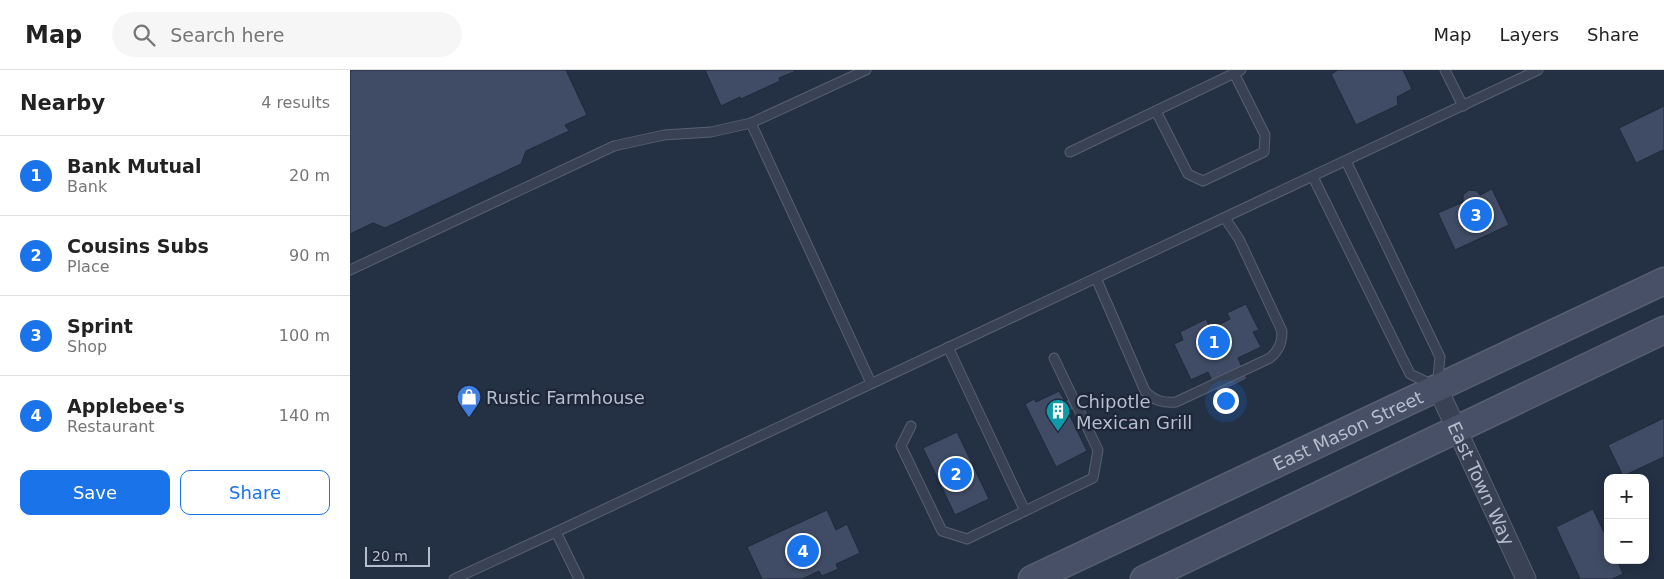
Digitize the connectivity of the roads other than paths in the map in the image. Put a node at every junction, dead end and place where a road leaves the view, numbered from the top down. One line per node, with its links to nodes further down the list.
1 (866, 70): 7 (lane)
2 (1445, 70): 5 (lane)
3 (1538, 70): 5 (lane)
4 (1238, 72): 6 (lane); 6 (lane)
5 (1463, 106): 9 (lane)
6 (1156, 111): 8 (lane)
7 (752, 123): 12 (lane); 18 (lane)
8 (1070, 152)
9 (1346, 161): 10 (lane); 19 (lane)
10 (1313, 177): 11 (lane); 19 (lane)
11 (1225, 218): 13 (lane); 13 (lane)
12 (350, 270)
13 (1096, 278): 16 (lane)
14 (1664, 281): 19 (main road, East Mason Street)
15 (1664, 330): 21 (main road)
16 (948, 347): 18 (lane); 22 (lane)
17 (1054, 358): 22 (lane)
18 (871, 383): 23 (lane)
19 (1437, 387): 21 (street, East Town Way); 26 (main road, East Mason Street)
20 (911, 426): 22 (lane)
21 (1457, 429): 27 (main road); 28 (street, East Town Way)
22 (1026, 510)
23 (556, 532): 24 (lane); 25 (lane)
24 (454, 579)
25 (580, 579)
26 (1032, 579)
27 (1144, 579)
28 (1526, 579)

